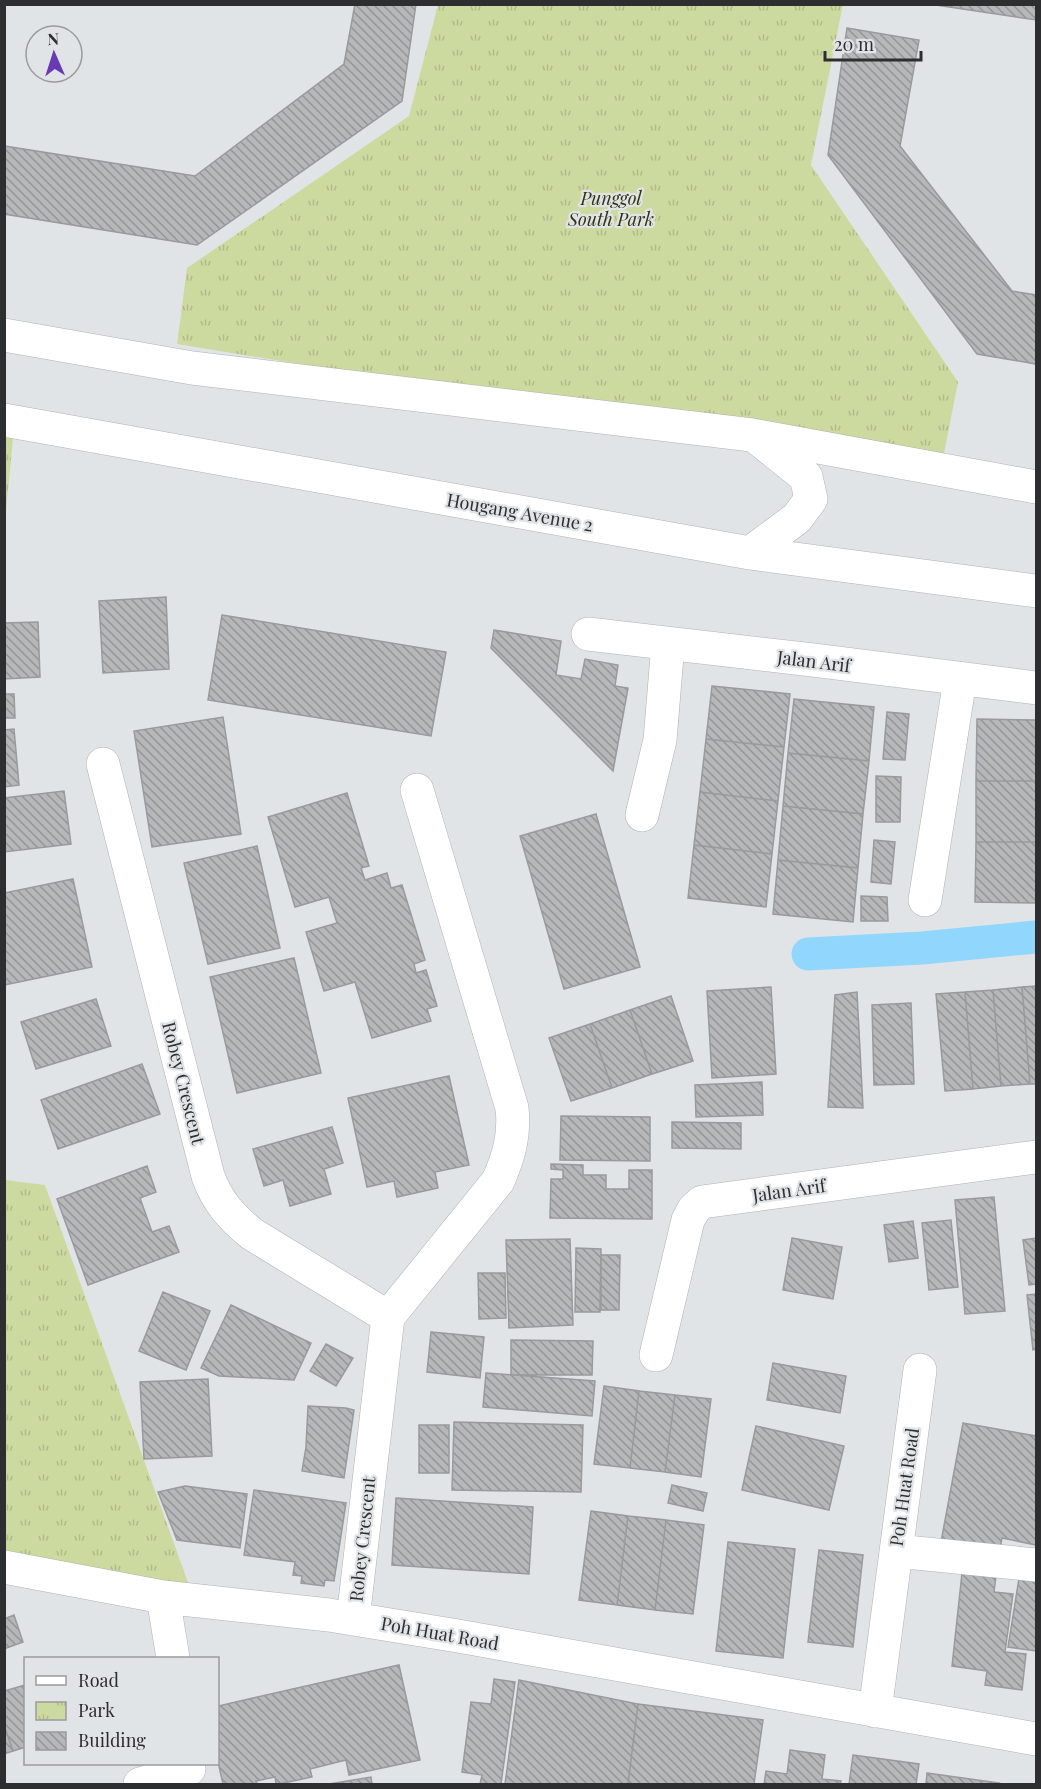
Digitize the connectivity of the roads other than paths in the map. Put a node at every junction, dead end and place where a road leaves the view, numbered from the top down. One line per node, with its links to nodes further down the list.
1 (4, 335): 3 (main road)
2 (4, 420): 5 (main road, Hougang Avenue 2)
3 (752, 435): 4 (main road); 5 (main road)
4 (1036, 487)
5 (750, 553): 6 (main road, Hougang Avenue 2)
6 (1036, 591)
7 (588, 634): 8 (main road, Jalan Arif)
8 (668, 644): 9 (main road, Jalan Arif); 13 (main road)
9 (960, 680): 10 (main road, Jalan Arif); 14 (main road)
10 (1036, 688)
11 (103, 764): 16 (main road, Robey Crescent)
12 (417, 790): 16 (main road)
13 (642, 815)
14 (925, 900)
15 (1036, 1156): 17 (main road, Jalan Arif)
16 (388, 1317): 23 (main road, Robey Crescent)
17 (656, 1355)
18 (920, 1370): 19 (main road, Poh Huat Road)
19 (896, 1551): 20 (main road); 25 (main road, Poh Huat Road)
20 (1036, 1565)
21 (4, 1568): 22 (main road, Poh Huat Road)
22 (163, 1597): 23 (main road, Poh Huat Road); 24 (main road)
23 (353, 1619): 25 (main road, Poh Huat Road)
24 (172, 1657)
25 (875, 1711): 26 (main road, Poh Huat Road)
26 (1036, 1739)
27 (190, 1772): 28 (main road)
28 (140, 1785)

